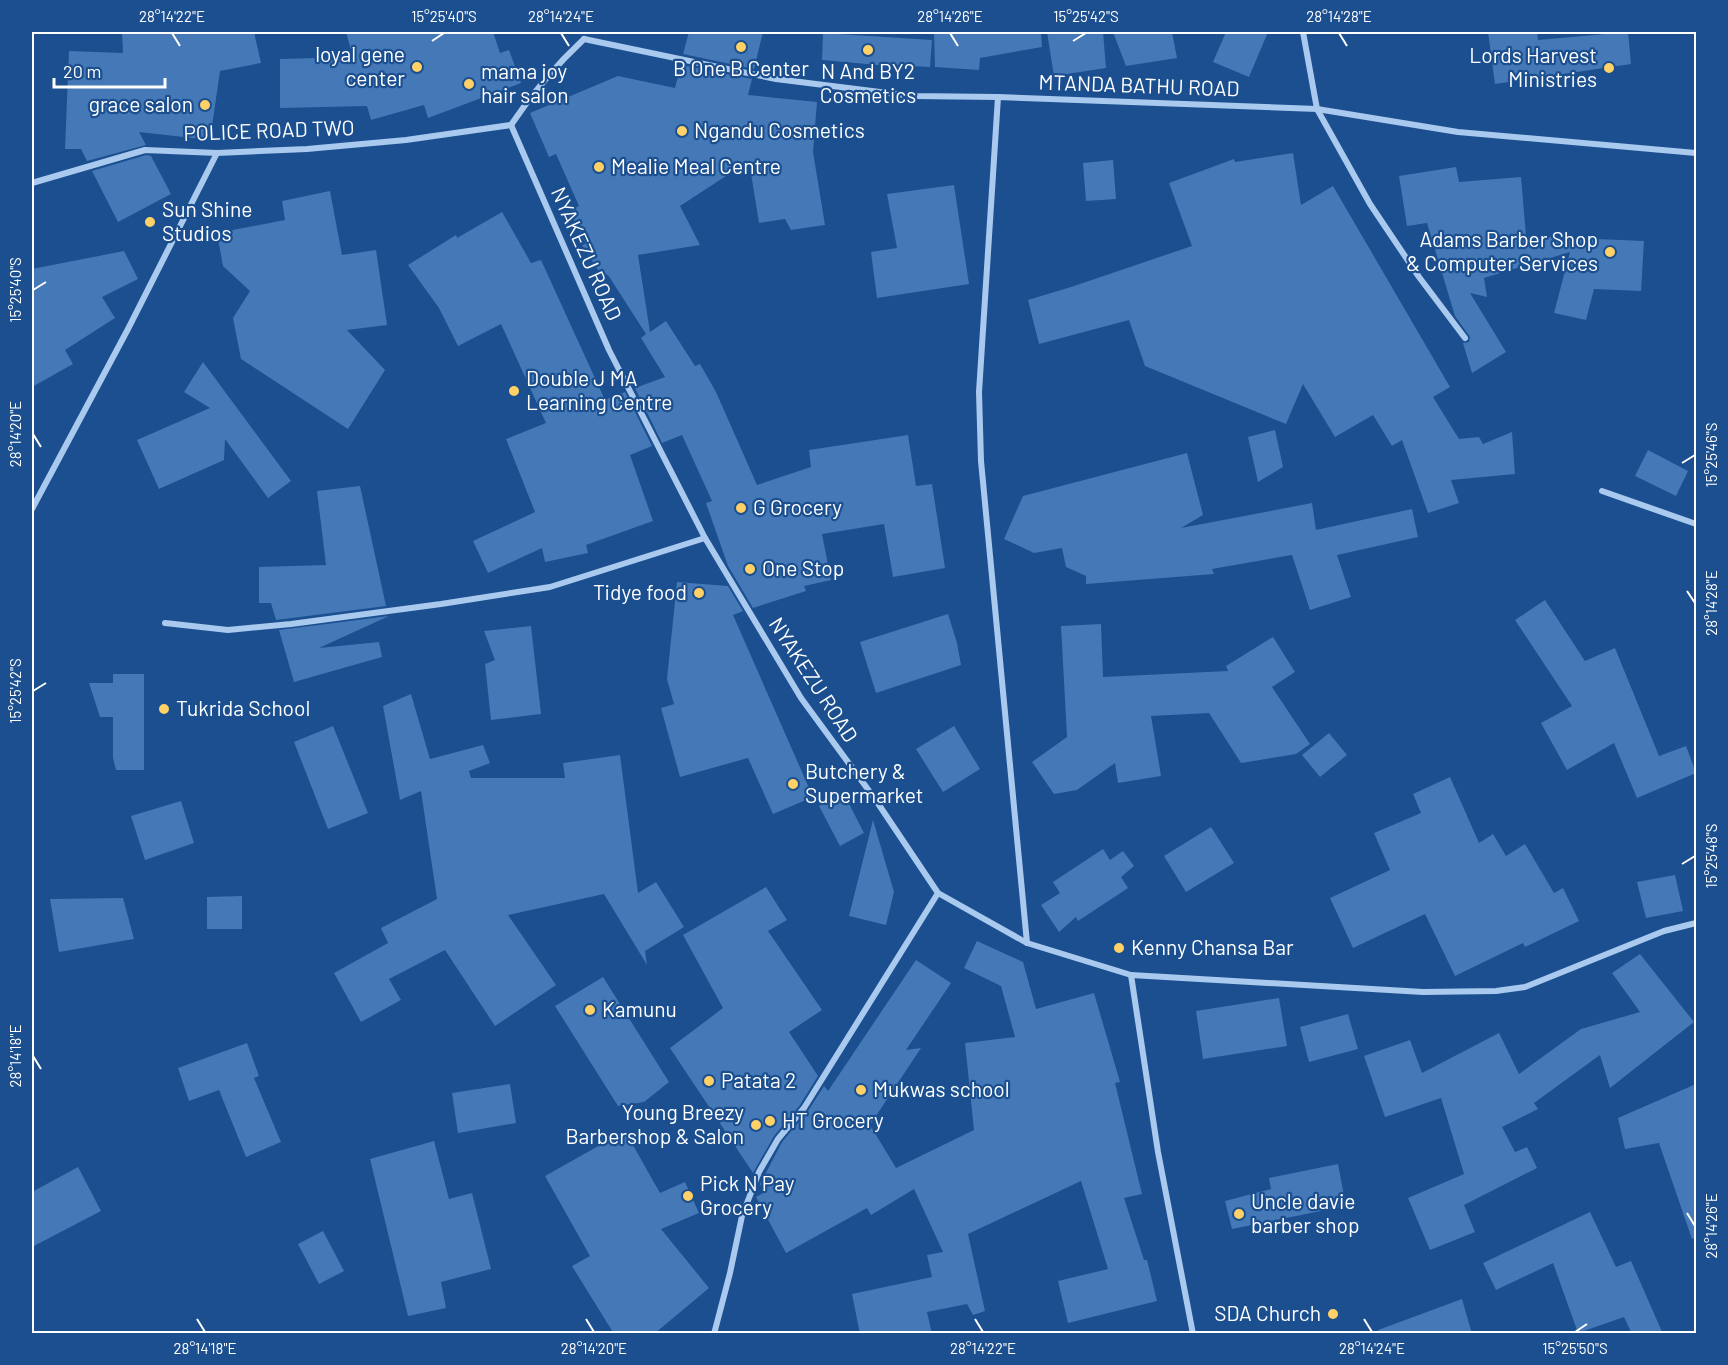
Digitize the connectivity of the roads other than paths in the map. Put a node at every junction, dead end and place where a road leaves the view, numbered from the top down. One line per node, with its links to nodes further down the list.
1 (1303, 32): 4 (street)
2 (582, 35): 3 (street, MTANDA BATHU ROAD); 5 (street)
3 (998, 97): 4 (street, MTANDA BATHU ROAD); 17 (street)
4 (1317, 110): 7 (street, MTANDA BATHU ROAD); 9 (street)
5 (511, 125): 6 (street, POLICE ROAD TWO); 13 (street, NYAKEZU ROAD)
6 (217, 153): 8 (street, POLICE ROAD TWO); 11 (street)
7 (1696, 153)
8 (32, 183)
9 (1465, 338)
10 (1602, 491): 12 (street)
11 (32, 509)
12 (1696, 524)
13 (705, 538): 14 (street); 15 (street, NYAKEZU ROAD)
14 (165, 623)
15 (938, 893): 17 (street); 19 (street)
16 (1696, 923): 18 (street)
17 (1027, 943): 18 (street)
18 (1131, 975): 20 (street)
19 (714, 1334)
20 (1193, 1334)

